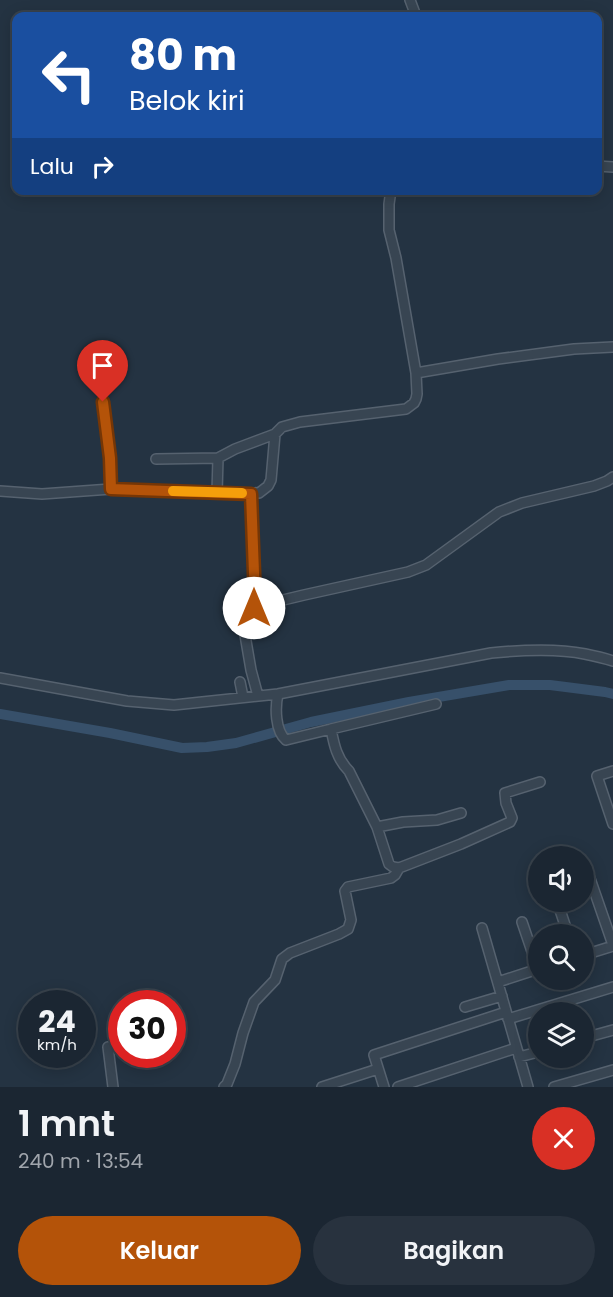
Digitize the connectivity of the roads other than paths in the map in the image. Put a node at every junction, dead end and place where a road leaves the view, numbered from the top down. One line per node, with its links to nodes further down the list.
1 (390, 195): 3 (street)
2 (613, 347): 3 (street)
3 (416, 374): 5 (street)
4 (103, 402): 9 (street)
5 (275, 434): 6 (street); 12 (street)
6 (218, 458): 7 (street); 11 (street)
7 (156, 459)
8 (613, 477): 13 (street)
9 (111, 489): 10 (street); 11 (street)
10 (0, 491)
11 (217, 493): 12 (street)
12 (251, 494): 13 (street)
13 (257, 606): 18 (street)
14 (613, 661): 17 (street)
15 (0, 678): 19 (street)
16 (240, 682): 19 (street)
17 (278, 694): 18 (street); 21 (street)
18 (258, 696): 19 (street)
19 (243, 698)
20 (436, 705): 21 (street)
21 (331, 729): 27 (street)
22 (613, 771): 24 (street)
23 (540, 782): 28 (street)
24 (611, 810): 26 (street)
25 (461, 813): 27 (street)
26 (613, 824)
27 (377, 827): 28 (street)
28 (399, 868): 49 (street)
29 (594, 890): 33 (street)
30 (522, 922): 32 (street)
31 (482, 928): 36 (street)
32 (528, 940)
33 (613, 946): 34 (street)
34 (594, 952)
35 (528, 972): 36 (street)
36 (498, 982): 38 (street)
37 (613, 987): 40 (street)
38 (502, 996): 39 (street); 40 (street)
39 (465, 1007)
40 (507, 1016): 44 (street); 46 (street)
41 (613, 1030): 42 (street)
42 (594, 1035)
43 (528, 1052): 44 (street)
44 (518, 1053): 52 (street); 53 (street)
45 (111, 1068): 48 (street)
46 (378, 1070): 50 (street); 51 (street)
47 (613, 1070): 54 (street)
48 (113, 1087)
49 (224, 1087)
50 (322, 1087)
51 (384, 1087)
52 (398, 1087)
53 (528, 1087)
54 (554, 1087)

